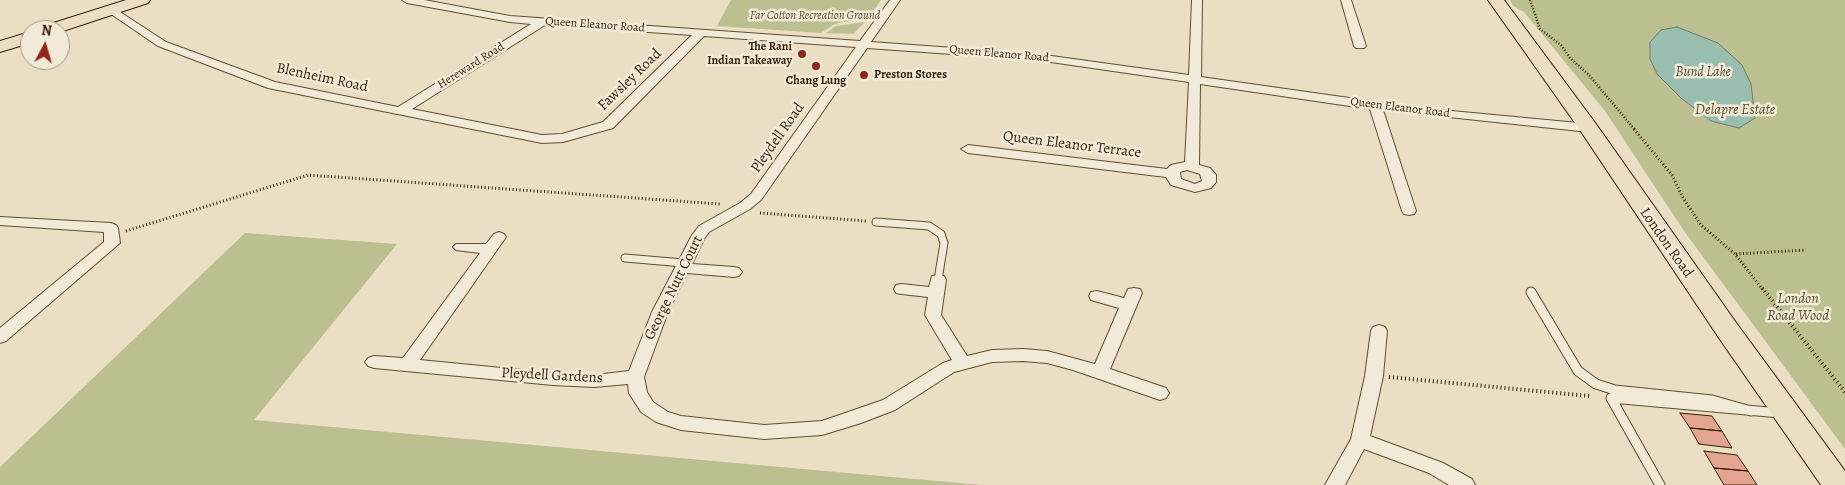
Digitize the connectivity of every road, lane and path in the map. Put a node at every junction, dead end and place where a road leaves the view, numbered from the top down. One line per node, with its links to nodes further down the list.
1 (142, 0): 8 (main road)
2 (407, 0): 9 (street, Queen Eleanor Road)
3 (894, 0): 13 (street, Pleydell Road)
4 (1197, 0): 16 (street)
5 (1346, 0): 14 (street)
6 (1496, 0): 19 (highway, London Road)
7 (1530, 0): 31 (path)
8 (110, 10): 10 (main road); 18 (street, Blenheim Road)
9 (543, 22): 11 (street, Queen Eleanor Road); 18 (street, Hereward Road)
10 (70, 23)
11 (702, 32): 13 (street, Queen Eleanor Road); 20 (street, Fawsley Road)
12 (20, 40): 15 (main road)
13 (865, 43): 16 (street, Queen Eleanor Road); 24 (street, Pleydell Road)
14 (1360, 46)
15 (0, 47)
16 (1194, 79): 17 (street, Queen Eleanor Road); 22 (street)
17 (1375, 105): 19 (street, Queen Eleanor Road); 25 (street)
18 (400, 111): 20 (street, Blenheim Road)
19 (1589, 128): 51 (highway, London Road)
20 (542, 139)
21 (968, 149): 23 (street, Queen Eleanor Terrace)
22 (1192, 166): 23 (street, Queen Eleanor Terrace); 23 (street, Queen Eleanor Terrace)
23 (1172, 174)
24 (750, 202): 27 (path); 28 (path); 33 (street, George Nutt Court)
25 (1409, 211)
26 (0, 221): 28 (street)
27 (876, 222): 35 (lane)
28 (112, 235): 40 (street)
29 (460, 246): 43 (street)
30 (1806, 250): 31 (path)
31 (1735, 254): 47 (path)
32 (625, 258): 33 (lane)
33 (683, 266): 34 (street); 46 (street, George Nutt Court)
34 (734, 272)
35 (937, 286): 36 (street); 42 (street)
36 (902, 289)
37 (1531, 292): 50 (lane)
38 (1097, 296): 44 (street)
39 (1380, 331): 45 (street)
40 (0, 337)
41 (374, 362): 43 (street, Pleydell Gardens)
42 (962, 362): 44 (street); 46 (street)
43 (408, 365): 46 (street, Pleydell Gardens)
44 (1100, 372): 48 (street)
45 (1374, 376): 49 (path); 52 (street)
46 (635, 377)
47 (1845, 392)
48 (1160, 393)
49 (1610, 398): 50 (lane); 55 (lane)
50 (1751, 412): 51 (lane)
51 (1786, 413): 56 (highway, London Road)
52 (1360, 440): 53 (street); 54 (street)
53 (1335, 485)
54 (1465, 485)
55 (1660, 485)
56 (1838, 485)

